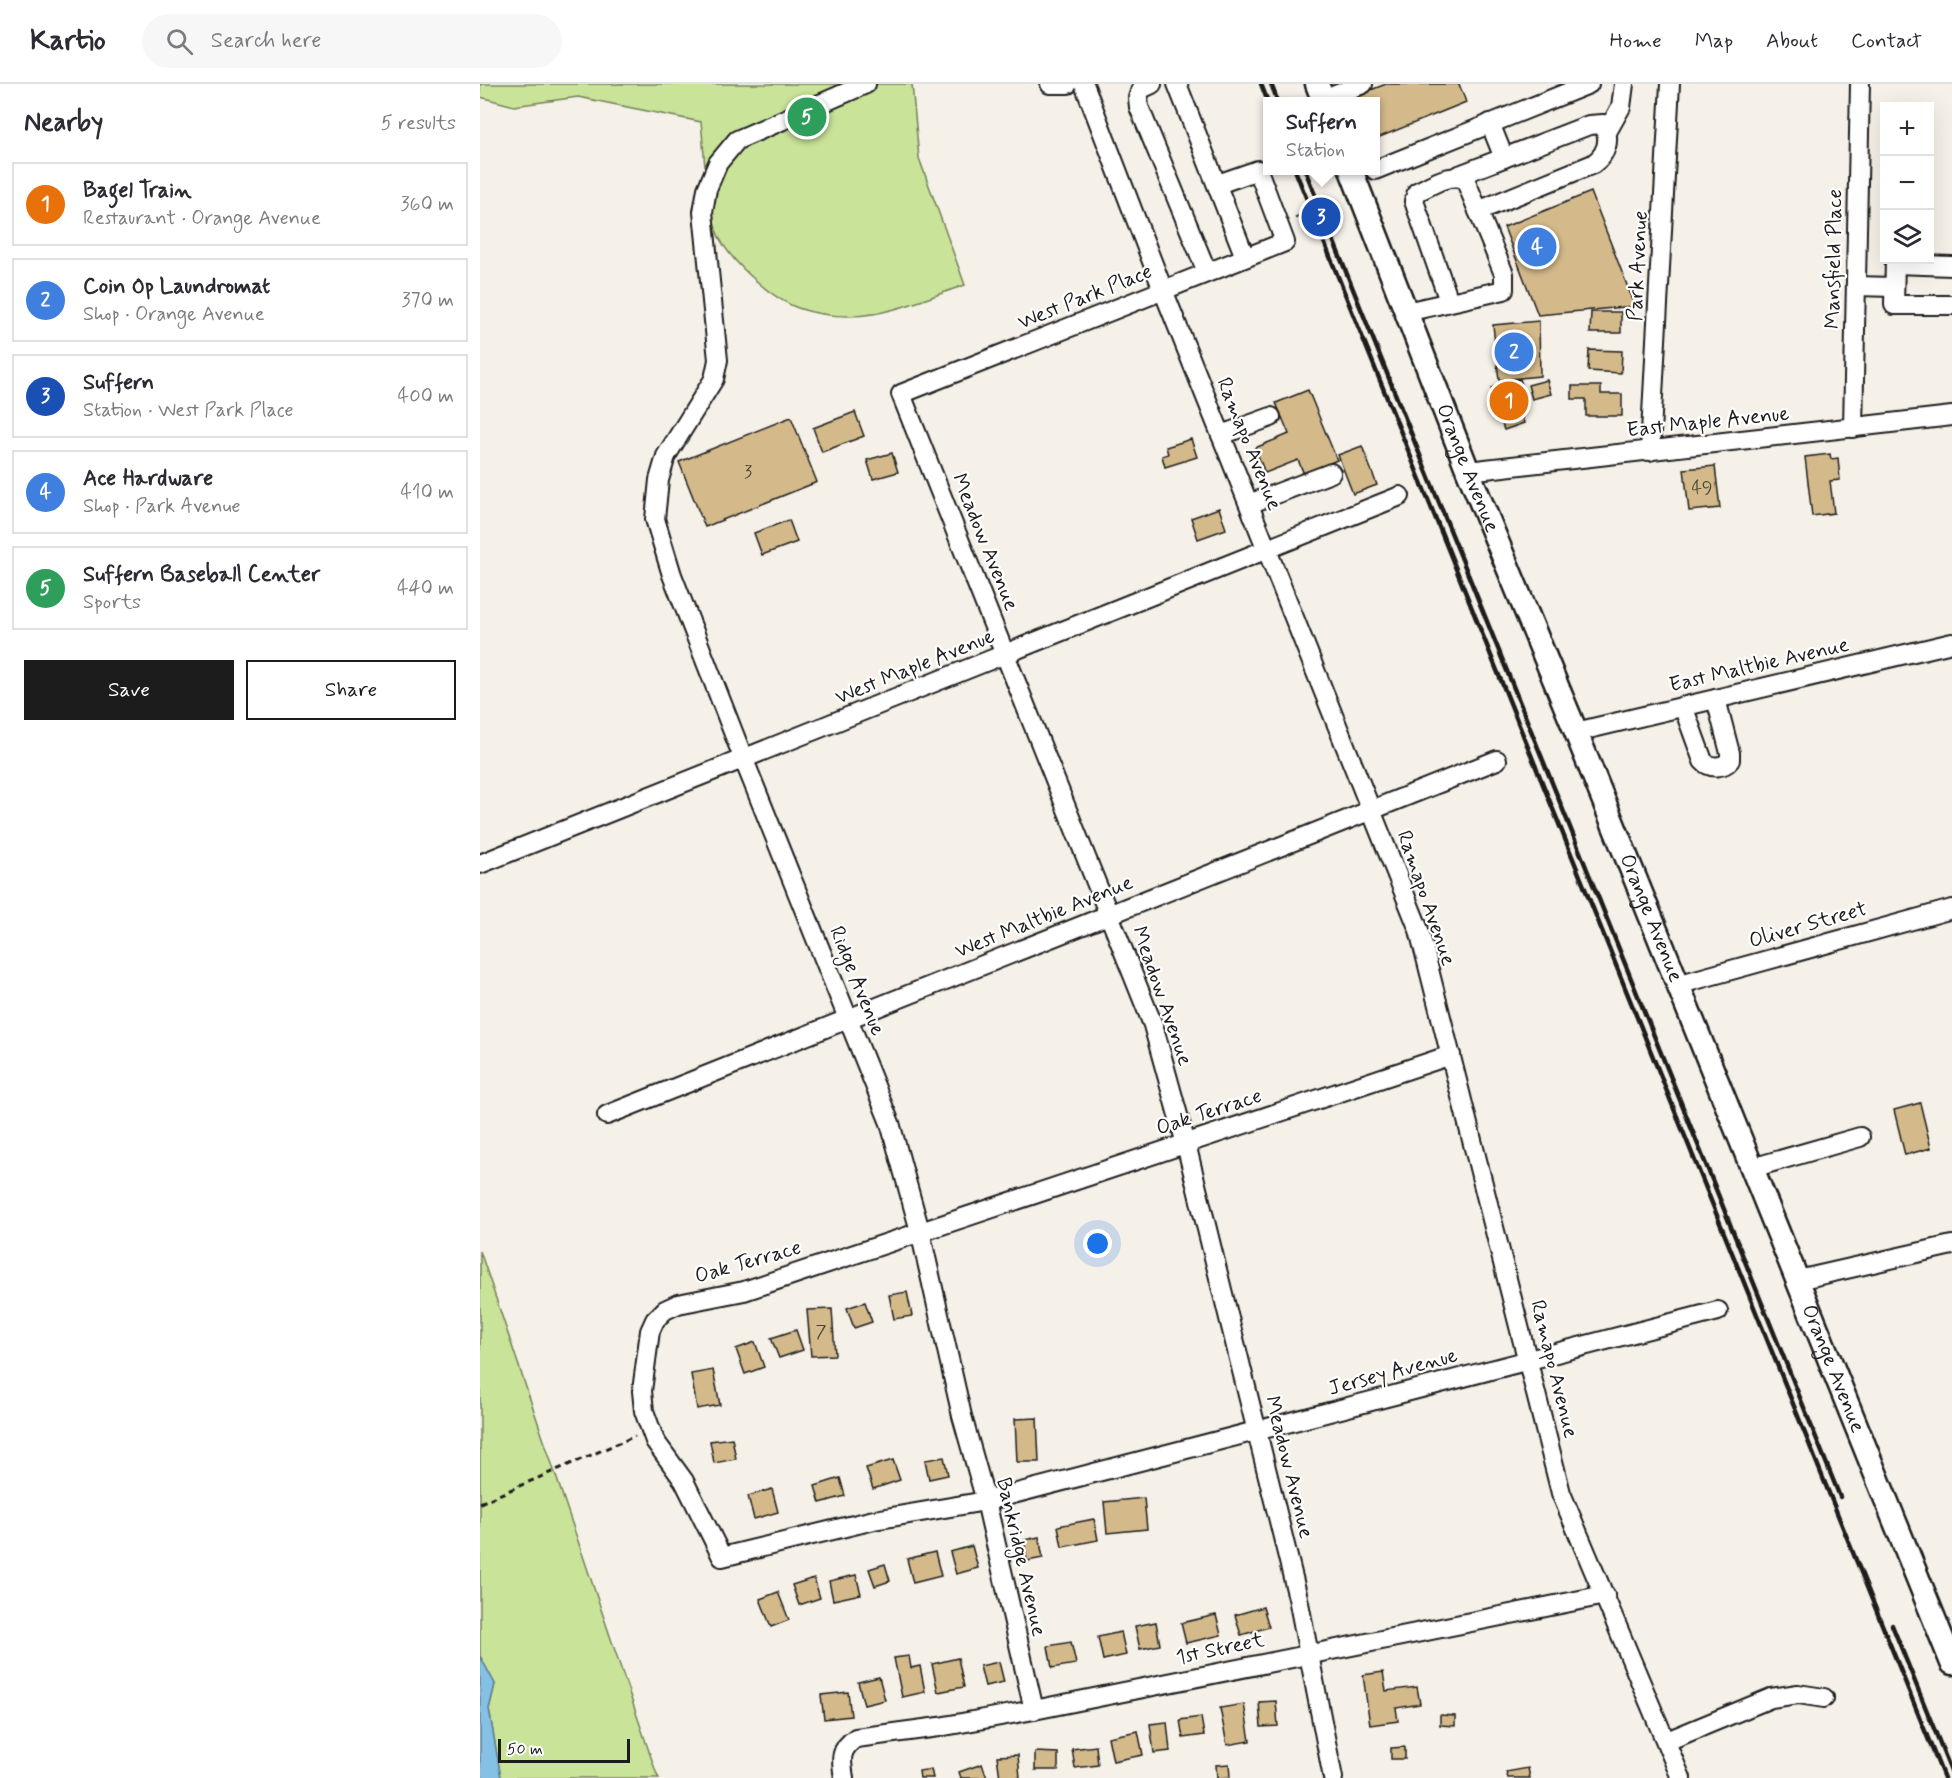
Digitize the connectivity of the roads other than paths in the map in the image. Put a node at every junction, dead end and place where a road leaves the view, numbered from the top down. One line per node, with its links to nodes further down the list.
1 (866, 84): 48 (street, Ridge Avenue)
2 (1050, 84): 3 (street)
3 (1068, 84)
4 (1084, 84): 27 (street, Ramapo Avenue)
5 (1152, 84): 25 (street)
6 (1177, 84): 19 (street)
7 (1363, 84): 12 (street)
8 (1588, 84): 13 (street)
9 (1624, 84): 14 (street)
10 (1670, 84): 37 (street, Park Avenue)
11 (1860, 88): 26 (street, Mansfield Place)
12 (1321, 95)
13 (1490, 123): 15 (street); 16 (street)
14 (1607, 132): 15 (street); 20 (street)
15 (1504, 158): 18 (street)
16 (1380, 166)
17 (1365, 175): 31 (main road, Orange Avenue)
18 (1457, 176): 20 (street); 29 (street)
19 (1218, 184): 21 (street); 21 (street, West Park Place)
20 (1478, 211): 29 (street)
21 (1245, 257): 25 (street, West Park Place)
22 (1895, 264): 28 (street)
23 (1924, 264): 24 (street)
24 (1952, 266)
25 (1207, 272): 27 (street, West Park Place)
26 (1856, 286): 28 (street); 35 (street, Mansfield Place)
27 (1163, 290): 32 (street, West Park Place); 36 (street, Ramapo Avenue)
28 (1894, 296): 30 (street)
29 (1449, 301): 31 (street)
30 (1952, 305)
31 (1406, 312): 38 (main road, Orange Avenue)
32 (901, 394): 44 (street, Meadow Avenue)
33 (1952, 416): 35 (street, East Maple Avenue)
34 (1270, 417): 36 (street)
35 (1853, 428): 37 (street, East Maple Avenue)
36 (1221, 435): 41 (street, Ramapo Avenue)
37 (1650, 451): 38 (street, East Maple Avenue)
38 (1468, 471): 47 (main road, Orange Avenue)
39 (1331, 473): 41 (street)
40 (1400, 496): 42 (street, West Maple Avenue)
41 (1249, 504): 42 (street, Ramapo Avenue)
42 (1267, 549): 44 (street, West Maple Avenue); 50 (street, Ramapo Avenue)
43 (1952, 643): 45 (street, East Maltbie Avenue)
44 (1005, 654): 48 (street, West Maple Avenue); 53 (street, Meadow Avenue)
45 (1716, 699): 46 (street, East Maltbie Avenue); 46 (street)
46 (1683, 706): 47 (street, East Maltbie Avenue)
47 (1576, 732): 54 (main road, Orange Avenue)
48 (744, 760): 51 (street, West Maple Avenue); 55 (street, Ridge Avenue)
49 (1497, 760): 50 (street, West Maltbie Avenue)
50 (1371, 811): 53 (street, West Maltbie Avenue); 56 (street, Ramapo Avenue)
51 (480, 864)
52 (1952, 909): 54 (street, Oliver Street)
53 (1110, 915): 55 (street, West Maltbie Avenue); 59 (street, Meadow Avenue)
54 (1677, 985): 60 (main road, Orange Avenue)
55 (848, 1019): 57 (street, West Maltbie Avenue); 61 (street, Ridge Avenue)
56 (1451, 1055): 59 (street, Oak Terrace); 65 (street, Ramapo Avenue)
57 (607, 1115)
58 (1860, 1137): 60 (street)
59 (1186, 1144): 61 (street, Oak Terrace); 67 (street, Meadow Avenue)
60 (1752, 1168): 63 (main road, Orange Avenue)
61 (920, 1230): 66 (street, Ridge Avenue); 69 (street, Oak Terrace)
62 (1952, 1245): 63 (street)
63 (1798, 1280): 72 (main road, Orange Avenue)
64 (1718, 1311): 65 (street, Jersey Avenue)
65 (1529, 1359): 67 (street, Jersey Avenue); 70 (street, Ramapo Avenue)
66 (962, 1416): 69 (street, Bankridge Avenue)
67 (1258, 1431): 68 (street, Jersey Avenue); 71 (street, Meadow Avenue)
68 (1079, 1476): 69 (street, Oak Terrace)
69 (986, 1501): 74 (street, Bankridge Avenue)
70 (1605, 1595): 71 (street, 1st Street); 75 (street, Ramapo Avenue)
71 (1309, 1654): 74 (street, 1st Street); 77 (street, Meadow Avenue)
72 (1952, 1663)
73 (1824, 1698): 75 (street)
74 (1034, 1710): 76 (street, 1st Street)
75 (1667, 1741): 78 (street, Ramapo Avenue)
76 (844, 1778)
77 (1333, 1778)
78 (1681, 1778)

